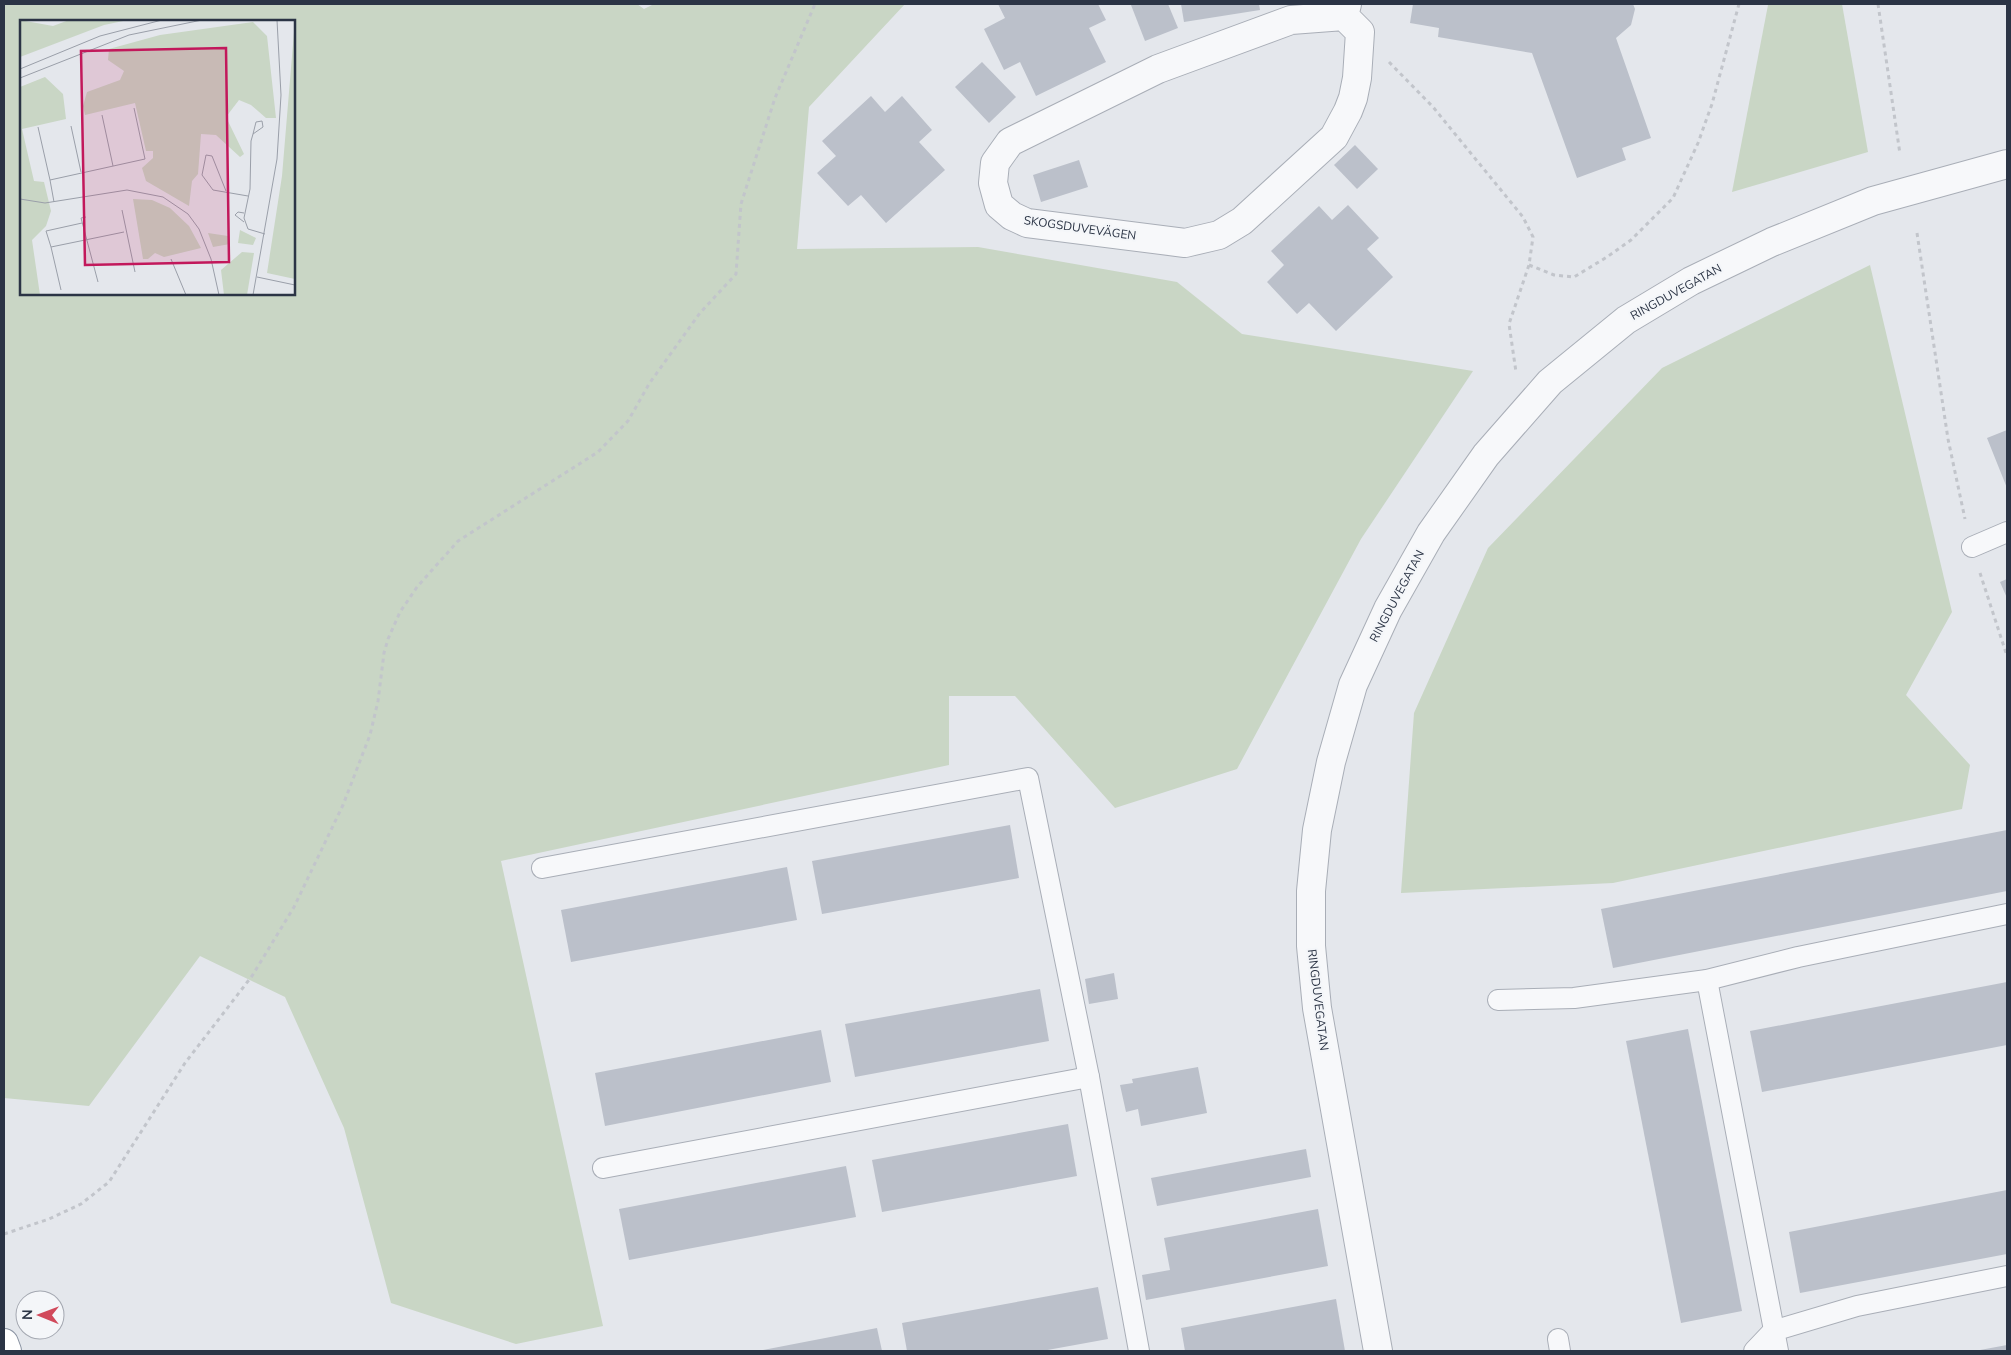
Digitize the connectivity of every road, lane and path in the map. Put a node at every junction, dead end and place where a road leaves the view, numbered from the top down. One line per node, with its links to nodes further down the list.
1 (815, 4): 19 (path)
2 (1739, 4): 8 (path)
3 (1878, 4): 5 (path)
4 (1350, 17): 4 (street, SKOGSDUVEVÄGEN); 8 (path)
5 (1900, 154)
6 (2007, 164): 9 (street, RINGDUVEGATAN)
7 (1917, 233): 11 (path)
8 (1529, 265): 9 (path)
9 (1532, 402): 25 (street, RINGDUVEGATAN)
10 (2007, 532): 11 (lane)
11 (1972, 547): 12 (path)
12 (2007, 656)
13 (542, 868): 17 (lane)
14 (2007, 914): 15 (lane)
15 (1707, 980): 16 (lane); 21 (lane)
16 (1498, 1000)
17 (1089, 1077): 18 (lane); 24 (lane)
18 (603, 1168)
19 (4, 1234)
20 (2007, 1276): 21 (lane)
21 (1773, 1331): 26 (lane); 27 (lane)
22 (4, 1343): 23 (highway)
23 (7, 1351)
24 (1139, 1351)
25 (1378, 1351)
26 (1754, 1351)
27 (1778, 1351)

